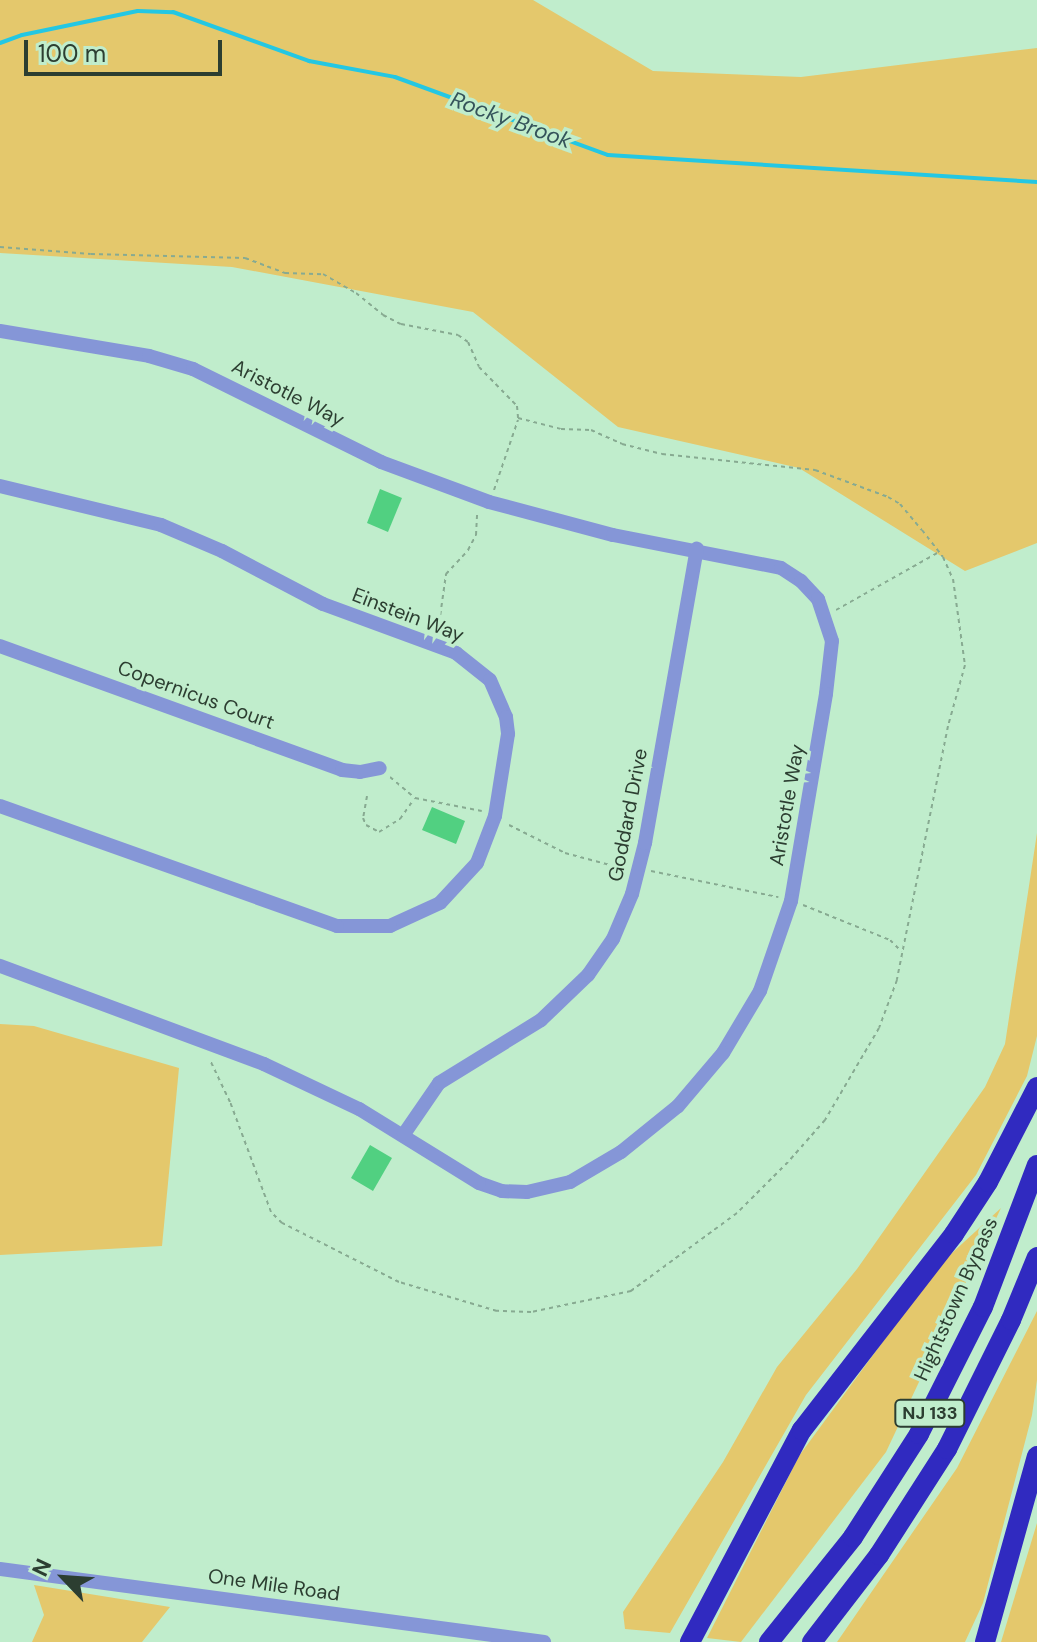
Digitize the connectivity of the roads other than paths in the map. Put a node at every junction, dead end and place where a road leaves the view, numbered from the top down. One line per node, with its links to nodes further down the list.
1 (0, 331): 3 (street, Aristotle Way)
2 (0, 486): 6 (street, Einstein Way)
3 (697, 549): 9 (street, Goddard Drive); 9 (street, Aristotle Way)
4 (0, 646): 5 (street, Copernicus Court)
5 (380, 768)
6 (0, 806)
7 (0, 966): 9 (street, Aristotle Way)
8 (1037, 1087): 17 (highway)
9 (404, 1134)
10 (1037, 1165): 14 (highway, Hightstown Bypass / NJ 133)
11 (1037, 1257): 15 (highway, NJ 133)
12 (1037, 1456): 18 (highway)
13 (0, 1569): 16 (street, One Mile Road)
14 (772, 1638)
15 (813, 1640)
16 (544, 1642)
17 (690, 1642)
18 (985, 1642)

